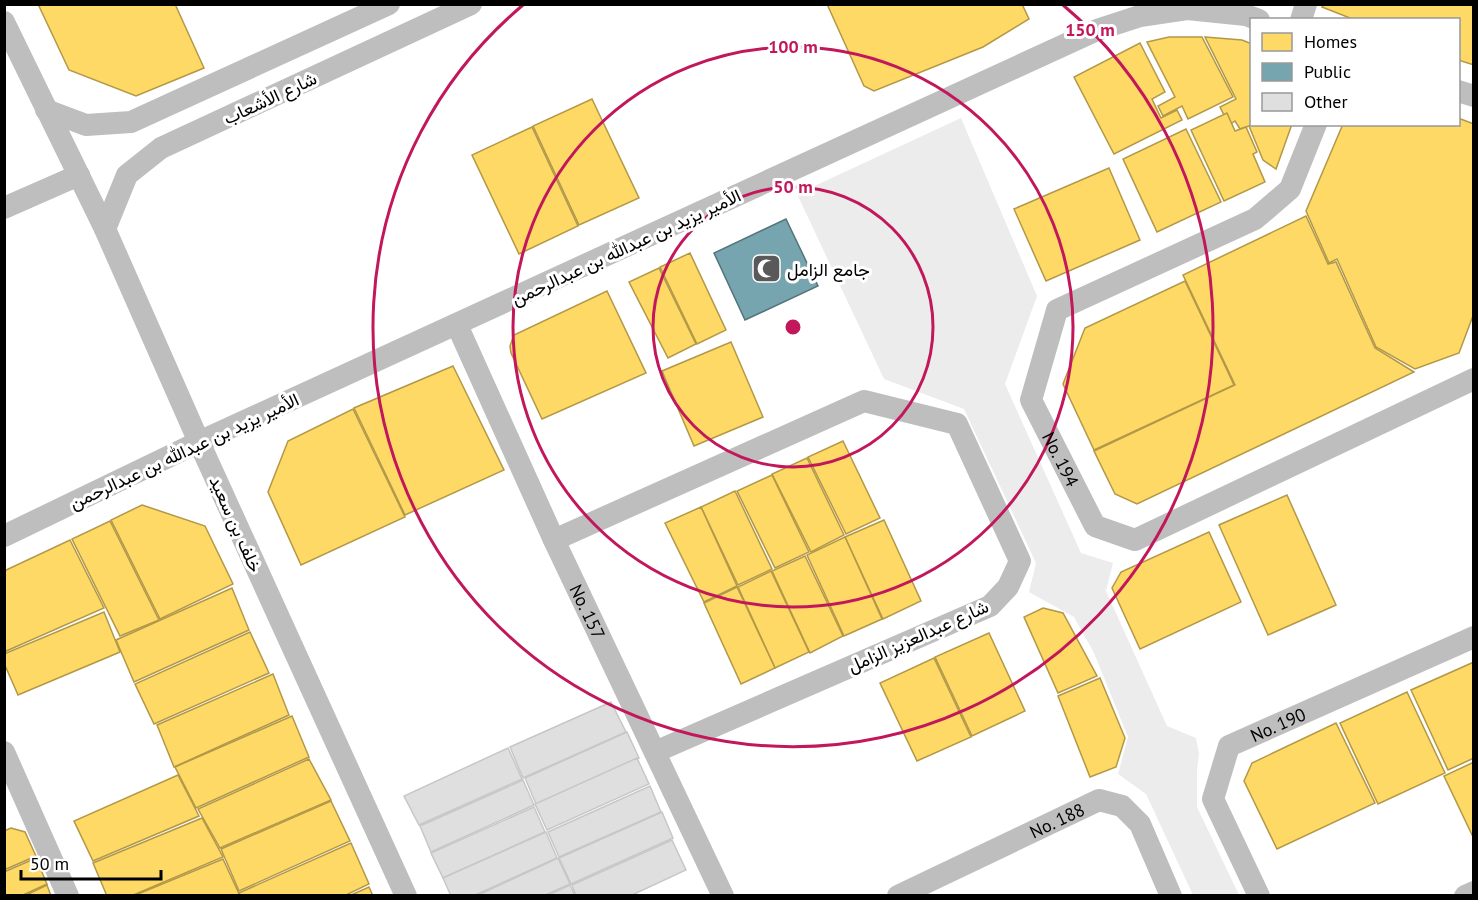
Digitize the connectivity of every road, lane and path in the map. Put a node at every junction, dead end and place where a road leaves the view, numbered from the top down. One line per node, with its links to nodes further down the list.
1 (389, 4): 5 (street, شارع الأشعاب)
2 (471, 4): 9 (street, شارع الأشعاب)
3 (1254, 18): 10 (street, الأمير يزيد بن عبدالله بن عبدالرحمن)
4 (4, 22): 5 (street, خلف بن سعيد)
5 (46, 110): 7 (street, خلف بن سعيد)
6 (1315, 126): 11 (street, No. 194)
7 (79, 175): 8 (street); 9 (street, خلف بن سعيد)
8 (4, 208)
9 (105, 229): 12 (street, خلف بن سعيد)
10 (457, 325): 12 (street, الأمير يزيد بن عبدالله بن عبدالرحمن); 14 (street, No. 157)
11 (1473, 379)
12 (199, 442): 13 (street, الأمير يزيد بن عبدالله بن عبدالرحمن); 21 (street, خلف بن سعيد)
13 (4, 536)
14 (554, 540): 17 (street, No. 157); 17 (street, شارع عبدالعزيز الزامل)
15 (1473, 637): 25 (street, No. 190)
16 (4, 752): 18 (street)
17 (655, 752): 22 (street, No. 157)
18 (14, 799): 20 (street)
19 (1473, 892): 26 (street)
20 (68, 896)
21 (406, 896)
22 (723, 896)
23 (898, 896): 24 (street, No. 188)
24 (1171, 896)
25 (1259, 896)
26 (1465, 896)

